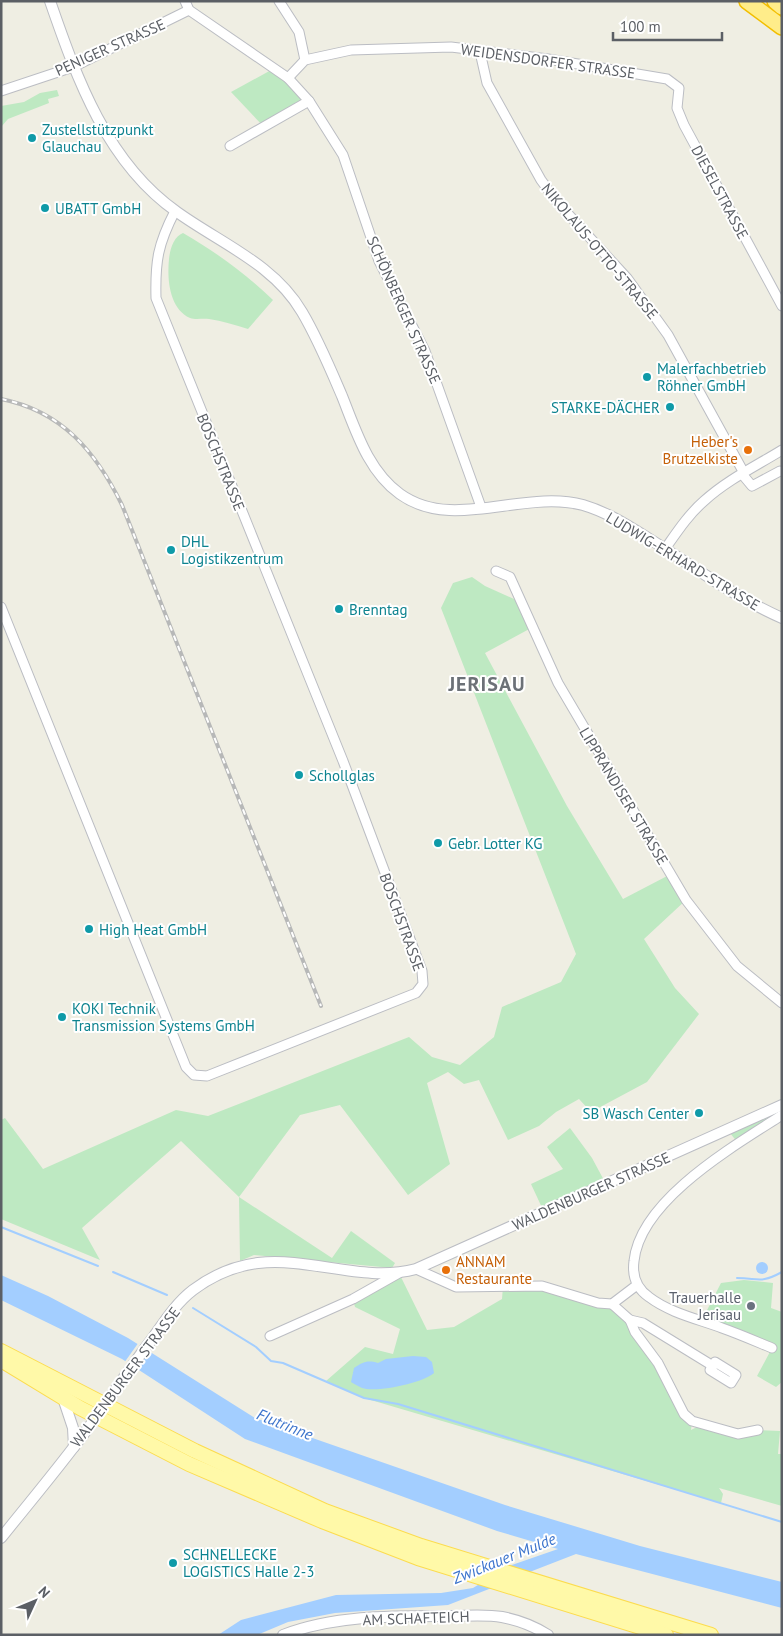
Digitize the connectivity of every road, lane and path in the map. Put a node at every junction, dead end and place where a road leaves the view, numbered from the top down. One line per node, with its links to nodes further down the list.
1 (50, 1): 11 (street, LUDWIG-ERHARD-STRASSE)
2 (185, 1): 7 (street)
3 (279, 1): 10 (street)
4 (747, 1): 8 (highway)
5 (775, 1): 6 (highway)
6 (782, 7)
7 (189, 10): 11 (street, PENIGER STRASSE); 12 (street, SCHÖNBERGER STRASSE)
8 (782, 27)
9 (480, 52): 10 (street, WEIDENSDORFER STRASSE); 13 (street, WEIDENSDORFER STRASSE); 21 (street, NIKOLAUS-OTTO-STRASSE)
10 (305, 60): 12 (street)
11 (73, 66): 14 (street, PENIGER STRASSE); 17 (street, LUDWIG-ERHARD-STRASSE)
12 (288, 78): 15 (street, SCHÖNBERGER STRASSE)
13 (667, 79): 18 (street, DIESELSTRASSE)
14 (1, 91)
15 (309, 100): 16 (street); 22 (street, SCHÖNBERGER STRASSE)
16 (230, 146)
17 (175, 211): 22 (street, LUDWIG-ERHARD-STRASSE); 25 (street, BOSCHSTRASSE)
18 (782, 306)
19 (782, 450): 21 (street)
20 (780, 471): 21 (street)
21 (743, 474): 23 (street)
22 (481, 507): 23 (street, LUDWIG-ERHARD-STRASSE)
23 (665, 549): 26 (street, LUDWIG-ERHARD-STRASSE)
24 (496, 571): 27 (street, LIPPRANDISER STRASSE)
25 (1, 607)
26 (782, 618)
27 (782, 1003)
28 (782, 1105): 30 (street, WALDENBURGER STRASSE)
29 (782, 1115): 32 (street)
30 (416, 1269): 31 (street, WALDENBURGER STRASSE); 33 (street)
31 (399, 1273): 35 (street, WALDENBURGER STRASSE); 41 (street, WALDENBURGER STRASSE)
32 (636, 1285): 33 (street); 36 (street)
33 (612, 1304): 34 (street)
34 (630, 1320): 39 (street); 43 (street)
35 (270, 1336)
36 (772, 1348)
37 (1, 1351): 41 (main road)
38 (1, 1360): 40 (main road)
39 (713, 1366)
40 (63, 1398): 42 (main road); 44 (street)
41 (105, 1404): 42 (street, WALDENBURGER STRASSE); 46 (main road)
42 (96, 1416): 44 (street, WALDENBURGER STRASSE); 46 (main road)
43 (758, 1430)
44 (74, 1446): 45 (street, WALDENBURGER STRASSE)
45 (1, 1538)
46 (484, 1572): 47 (main road)
47 (518, 1583): 48 (main road); 51 (main road)
48 (705, 1634)
49 (283, 1635): 50 (street, AM SCHAFTEICH)
50 (548, 1635)
51 (666, 1635)

